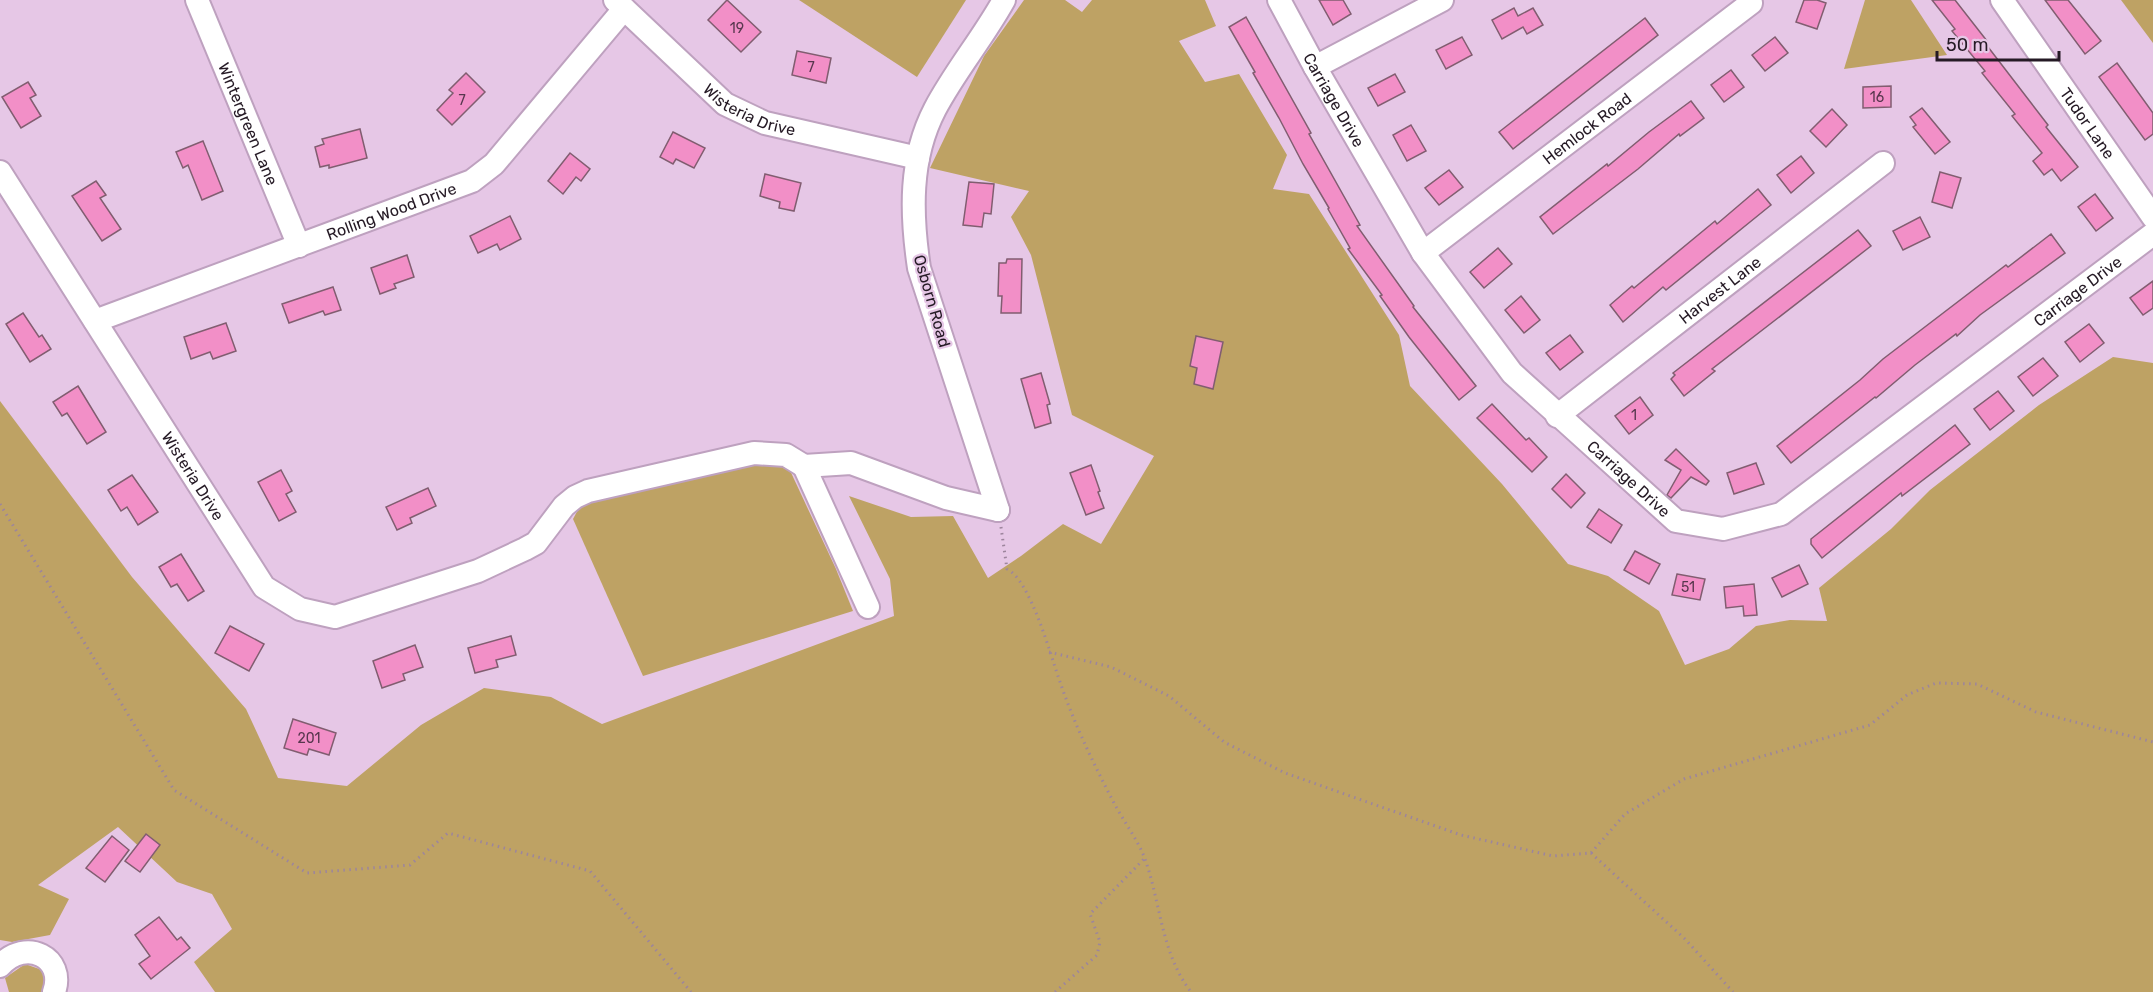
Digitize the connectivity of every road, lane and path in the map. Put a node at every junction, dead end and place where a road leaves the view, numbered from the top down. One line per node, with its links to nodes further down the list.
1 (197, 0): 14 (street, Wintergreen Lane)
2 (1004, 0): 9 (street, Osborn Road)
3 (1279, 0): 8 (street, Carriage Drive)
4 (1442, 0): 8 (street)
5 (2002, 0): 12 (street, Tudor Lane)
6 (1751, 3): 15 (street, Hemlock Road)
7 (619, 4): 9 (street, Wisteria Drive); 14 (street, Rolling Wood Drive)
8 (1316, 67): 15 (street, Carriage Drive)
9 (918, 158): 20 (street, Osborn Road)
10 (1882, 163): 17 (street, Harvest Lane)
11 (0, 172): 16 (street, Wisteria Drive)
12 (2153, 218)
13 (2153, 234): 17 (street, Carriage Drive)
14 (298, 246): 16 (street, Rolling Wood Drive)
15 (1423, 253): 17 (street, Carriage Drive)
16 (95, 321): 18 (street, Wisteria Drive)
17 (1557, 416)
18 (804, 466): 20 (street); 21 (street)
19 (0, 504): 28 (path)
20 (998, 510): 22 (path)
21 (868, 607)
22 (1050, 652): 24 (path); 25 (path)
23 (2153, 742): 24 (path)
24 (1591, 853): 31 (path)
25 (1145, 858): 29 (path); 30 (path)
26 (0, 966): 27 (street)
27 (54, 992)
28 (691, 992)
29 (1055, 992)
30 (1191, 992)
31 (1733, 992)

